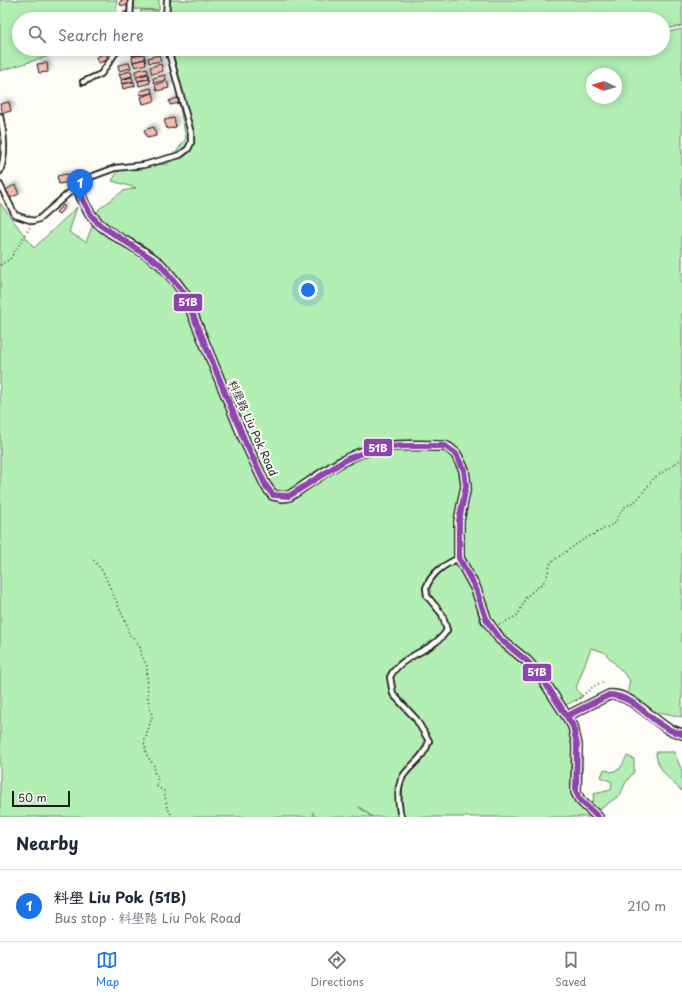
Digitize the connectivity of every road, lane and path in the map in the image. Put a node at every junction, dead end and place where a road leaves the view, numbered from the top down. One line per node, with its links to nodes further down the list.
1 (131, 0): 3 (lane)
2 (167, 0): 4 (lane)
3 (130, 12)
4 (166, 12)
5 (113, 56): 7 (lane)
6 (170, 56): 11 (lane)
7 (83, 82)
8 (0, 116): 9 (lane)
9 (0, 171)
10 (0, 185): 12 (lane)
11 (78, 186): 12 (lane); 16 (street, 料壆路 Liu Pok Road)
12 (32, 221): 13 (path)
13 (0, 265)
14 (682, 459): 17 (path)
15 (91, 557): 22 (path)
16 (459, 558): 17 (street, 料壆路 Liu Pok Road); 23 (lane)
17 (491, 627): 19 (street, 料壆路 Liu Pok Road)
18 (604, 682): 19 (path)
19 (562, 706): 20 (street, 料壆路 Liu Pok Road)
20 (568, 716): 21 (street); 24 (street, 料壆路 Liu Pok Road)
21 (682, 734)
22 (173, 817)
23 (401, 817)
24 (598, 817)

